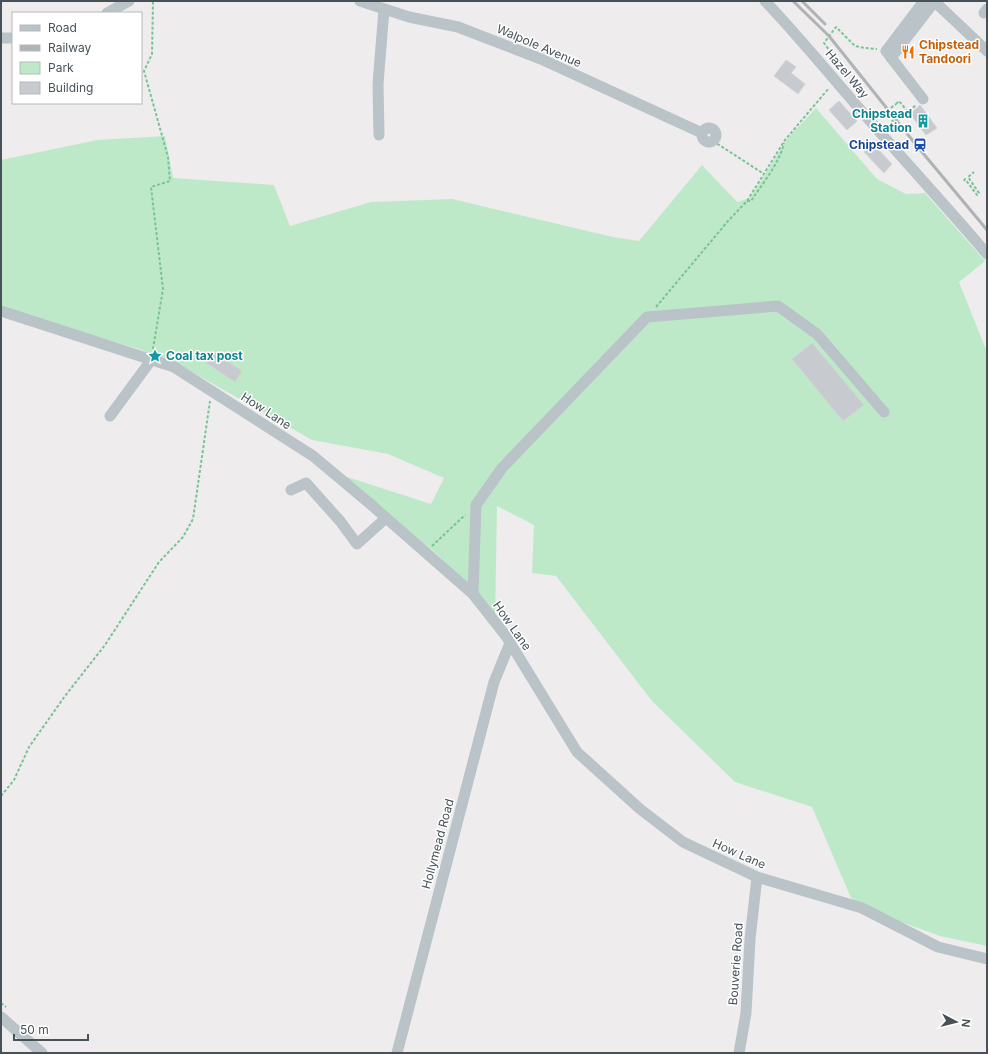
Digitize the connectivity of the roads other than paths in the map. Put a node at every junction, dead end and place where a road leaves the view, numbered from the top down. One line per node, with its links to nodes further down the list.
1 (129, 1): 7 (street)
2 (360, 1): 6 (street, Walpole Avenue)
3 (766, 1): 15 (street, Hazel Way)
4 (924, 1): 11 (street)
5 (934, 1): 10 (street); 11 (street)
6 (384, 9): 13 (street); 14 (street, Walpole Avenue)
7 (109, 12)
8 (1, 38): 9 (street)
9 (12, 38)
10 (987, 51)
11 (888, 55): 12 (street)
12 (923, 99)
13 (379, 135)
14 (713, 141)
15 (987, 254)
16 (1, 311): 17 (street, How Lane)
17 (152, 359): 19 (street); 21 (street, How Lane)
18 (884, 412): 22 (street)
19 (110, 416)
20 (290, 490): 21 (street)
21 (386, 518): 22 (street, How Lane)
22 (473, 594): 23 (street, How Lane)
23 (510, 643): 24 (street, How Lane); 28 (street, Hollymead Road)
24 (757, 877): 25 (street, How Lane); 29 (street, Bouverie Road)
25 (987, 959)
26 (1, 1017): 27 (street)
27 (42, 1053)
28 (397, 1053)
29 (738, 1053)

